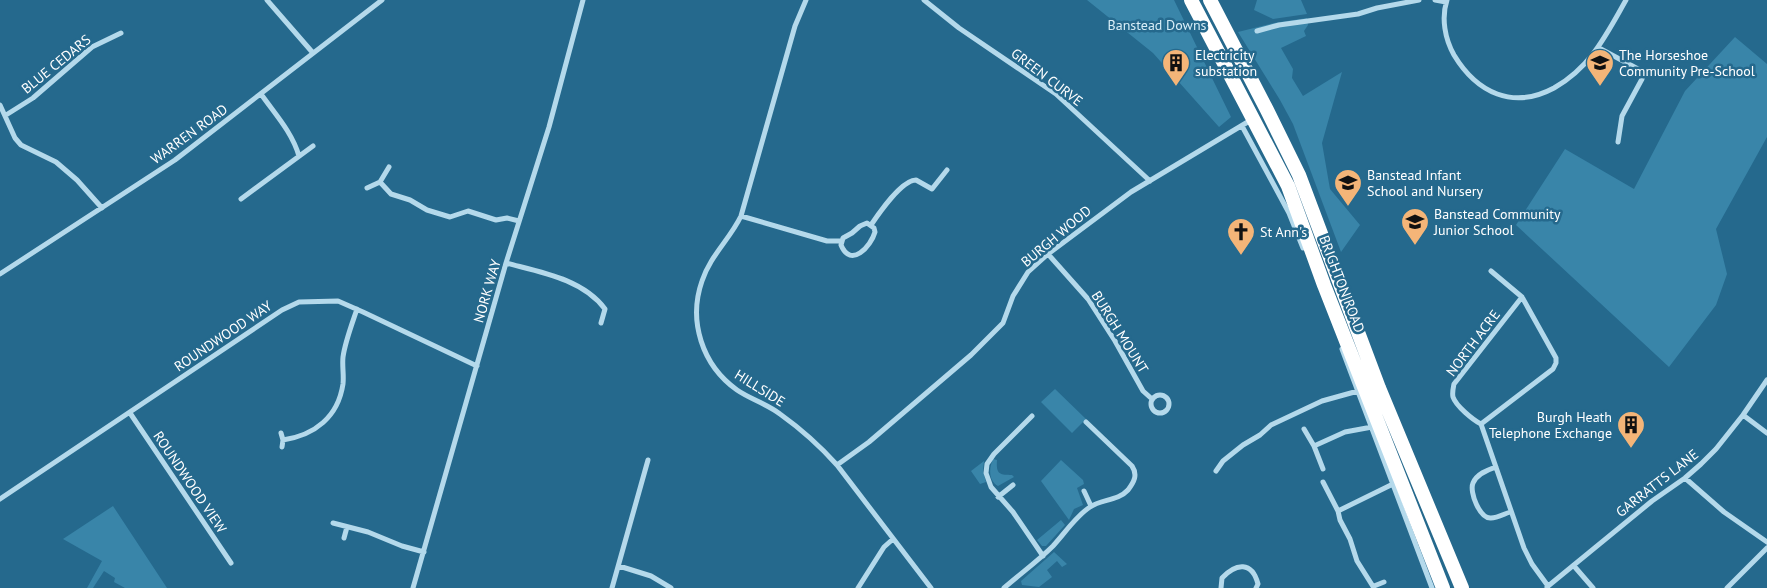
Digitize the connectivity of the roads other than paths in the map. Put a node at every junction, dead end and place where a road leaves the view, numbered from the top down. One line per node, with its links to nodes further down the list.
1 (267, 0): 15 (street)
2 (382, 0): 15 (street, WARREN ROAD)
3 (584, 0): 31 (street, NORK WAY)
4 (806, 0): 30 (street, HILLSIDE)
5 (924, 0): 25 (street, GREEN CURVE)
6 (1191, 0): 19 (highway, BRIGHTON ROAD)
7 (1210, 0): 100 (highway, BRIGHTON ROAD)
8 (1419, 0): 12 (street)
9 (1435, 0): 11 (street)
10 (1626, 0): 14 (street)
11 (1446, 1): 14 (street)
12 (1257, 31)
13 (121, 33): 18 (street, BLUE CEDARS)
14 (1599, 48): 20 (street)
15 (313, 53): 16 (street, WARREN ROAD)
16 (261, 94): 22 (street); 29 (street, WARREN ROAD)
17 (0, 105): 18 (street)
18 (6, 115): 29 (street)
19 (1248, 122): 25 (street, BURGH WOOD); 41 (street, BRIGHTON ROAD); 99 (highway, BRIGHTON ROAD)
20 (1618, 142)
21 (313, 146): 22 (street)
22 (299, 156): 28 (street)
23 (389, 167): 26 (street)
24 (947, 170): 32 (street)
25 (1150, 181): 34 (street, BURGH WOOD)
26 (380, 182): 27 (street); 31 (street)
27 (367, 188)
28 (241, 199)
29 (102, 208): 37 (street, WARREN ROAD)
30 (740, 216): 33 (street); 60 (street, HILLSIDE)
31 (519, 221): 35 (street, NORK WAY)
32 (871, 224): 33 (street); 33 (street)
33 (841, 241)
34 (1048, 254): 46 (street, BURGH MOUNT); 60 (street, BURGH WOOD)
35 (506, 263): 40 (street); 43 (street, NORK WAY)
36 (1491, 271): 38 (street)
37 (0, 274)
38 (1522, 298): 51 (street, NORTH ACRE); 51 (street)
39 (358, 309): 43 (street, ROUNDWOOD WAY); 47 (street, ROUNDWOOD WAY); 56 (street)
40 (601, 323)
41 (1334, 328)
42 (1341, 346): 45 (street, BRIGHTON ROAD)
43 (477, 366): 80 (street, NORK WAY)
44 (1767, 380): 48 (street, GARRATTS LANE)
45 (1358, 391): 52 (street, BRIGHTON ROAD); 63 (street)
46 (1152, 399)
47 (130, 413): 70 (street, ROUNDWOOD WAY); 82 (street, ROUNDWOOD VIEW)
48 (1743, 415): 55 (street); 64 (street, GARRATTS LANE)
49 (1032, 416): 69 (street)
50 (1086, 422): 71 (street)
51 (1481, 424): 61 (street)
52 (1372, 427): 57 (street); 66 (street, BRIGHTON ROAD)
53 (1304, 429): 57 (street)
54 (281, 433): 56 (street)
55 (1767, 433)
56 (283, 440): 58 (street)
57 (1314, 446): 62 (street)
58 (282, 447)
59 (648, 460): 83 (street)
60 (837, 465): 77 (street, HILLSIDE)
61 (1496, 467): 73 (street); 73 (street)
62 (1322, 469)
63 (1216, 471)
64 (1685, 478): 78 (street); 84 (street, GARRATTS LANE)
65 (1323, 482): 72 (street)
66 (1393, 484): 72 (street); 98 (street, BRIGHTON ROAD)
67 (1013, 485): 69 (street)
68 (1084, 491): 71 (street)
69 (998, 497): 81 (street)
70 (0, 499)
71 (1091, 506): 81 (street)
72 (1338, 511): 87 (street)
73 (1510, 512): 88 (street)
74 (333, 523): 75 (street)
75 (347, 528): 76 (street); 80 (street)
76 (344, 538)
77 (893, 539): 92 (street); 93 (street, HILLSIDE)
78 (1767, 542)
79 (1767, 548): 102 (street)
80 (424, 552): 89 (street, NORK WAY)
81 (1042, 556): 86 (street)
82 (232, 564)
83 (618, 566): 90 (street); 91 (street)
84 (1574, 566): 88 (street, GARRATTS LANE); 101 (street)
85 (1384, 582): 87 (street)
86 (1010, 583): 94 (street); 95 (street)
87 (1374, 587)
88 (1547, 587)
89 (413, 588)
90 (612, 588)
91 (671, 588)
92 (858, 588)
93 (932, 588)
94 (1004, 588)
95 (1014, 588)
96 (1222, 588): 97 (street)
97 (1256, 588)
98 (1432, 588)
99 (1443, 588)
100 (1462, 588)
101 (1593, 588)
102 (1727, 588)

